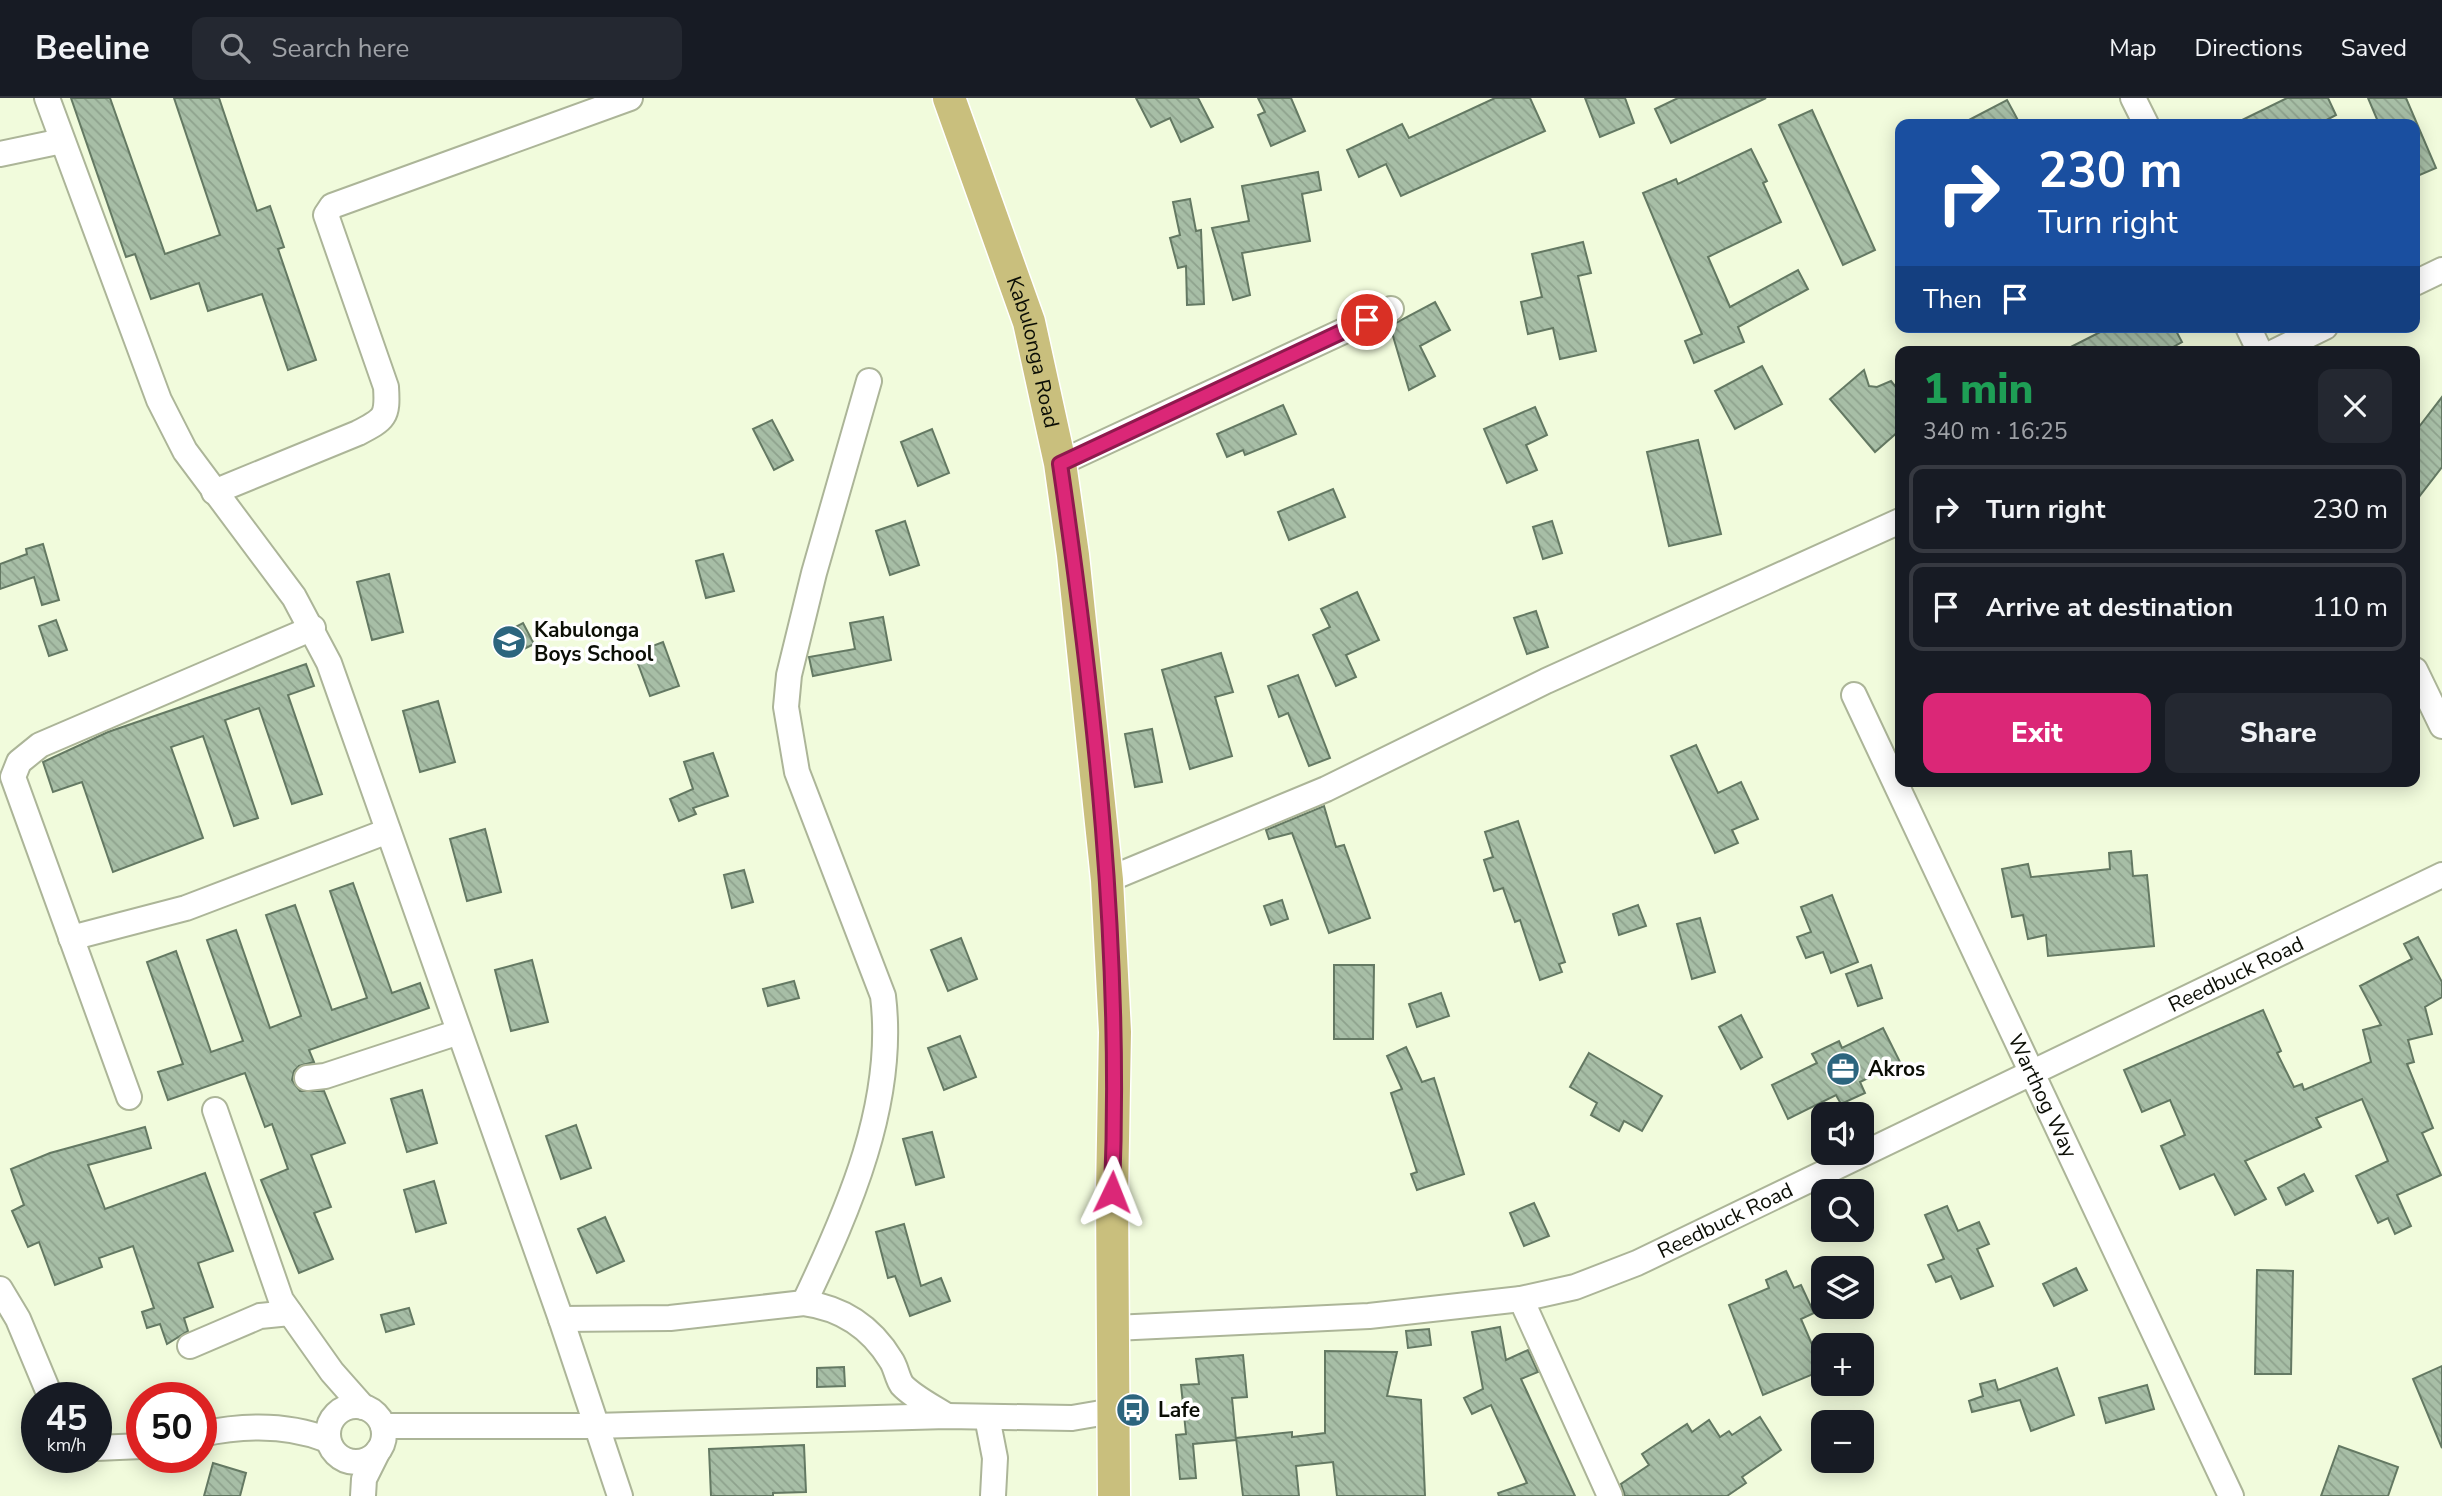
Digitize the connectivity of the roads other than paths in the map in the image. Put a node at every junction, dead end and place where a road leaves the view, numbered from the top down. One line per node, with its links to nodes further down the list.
1 (47, 98): 6 (street)
2 (630, 98): 15 (street)
3 (948, 98): 14 (main road, Kabulonga Road)
4 (2133, 98): 5 (street)
5 (2144, 119)
6 (62, 141): 7 (street); 15 (street)
7 (0, 154)
8 (2442, 270): 9 (street)
9 (2420, 281)
10 (1391, 309): 14 (street)
11 (2313, 333): 12 (street)
12 (2286, 346)
13 (869, 381): 34 (street)
14 (1060, 464): 25 (main road, Kabulonga Road)
15 (214, 492): 17 (street)
16 (1895, 523): 25 (street)
17 (313, 628): 23 (street); 26 (street)
18 (2420, 680): 20 (street)
19 (1854, 695): 21 (street, Warthog Way)
20 (2442, 726)
21 (1895, 782)
22 (1897, 787): 28 (street, Warthog Way)
23 (388, 831): 26 (street); 27 (street)
24 (2442, 875): 28 (street, Reedbuck Road)
25 (1107, 880): 37 (main road, Kabulonga Road)
26 (71, 938): 30 (street)
27 (460, 1032): 29 (street); 36 (street)
28 (2032, 1072): 33 (street, Reedbuck Road); 56 (street, Warthog Way)
29 (307, 1078)
30 (129, 1097)
31 (215, 1110): 35 (street)
32 (0, 1289): 40 (street)
33 (1521, 1299): 37 (street, Reedbuck Road); 55 (street)
34 (804, 1303): 36 (street); 43 (street)
35 (290, 1313): 38 (street); 39 (street)
36 (561, 1320): 46 (street)
37 (1114, 1328): 42 (main road, Kabulonga Road)
38 (190, 1346)
39 (332, 1372): 41 (street); 47 (street)
40 (44, 1382)
41 (363, 1407): 45 (street); 47 (street)
42 (1114, 1411): 44 (street); 54 (main road, Kabulonga Road)
43 (947, 1416): 44 (street); 46 (street)
44 (987, 1417): 53 (street)
45 (383, 1426): 46 (street); 49 (street)
46 (594, 1426): 52 (street)
47 (325, 1427): 48 (street); 50 (street)
48 (217, 1431)
49 (378, 1451): 50 (street); 51 (street)
50 (347, 1460): 51 (street)
51 (363, 1487)
52 (620, 1496)
53 (993, 1496)
54 (1114, 1496)
55 (1610, 1496)
56 (2231, 1496)

